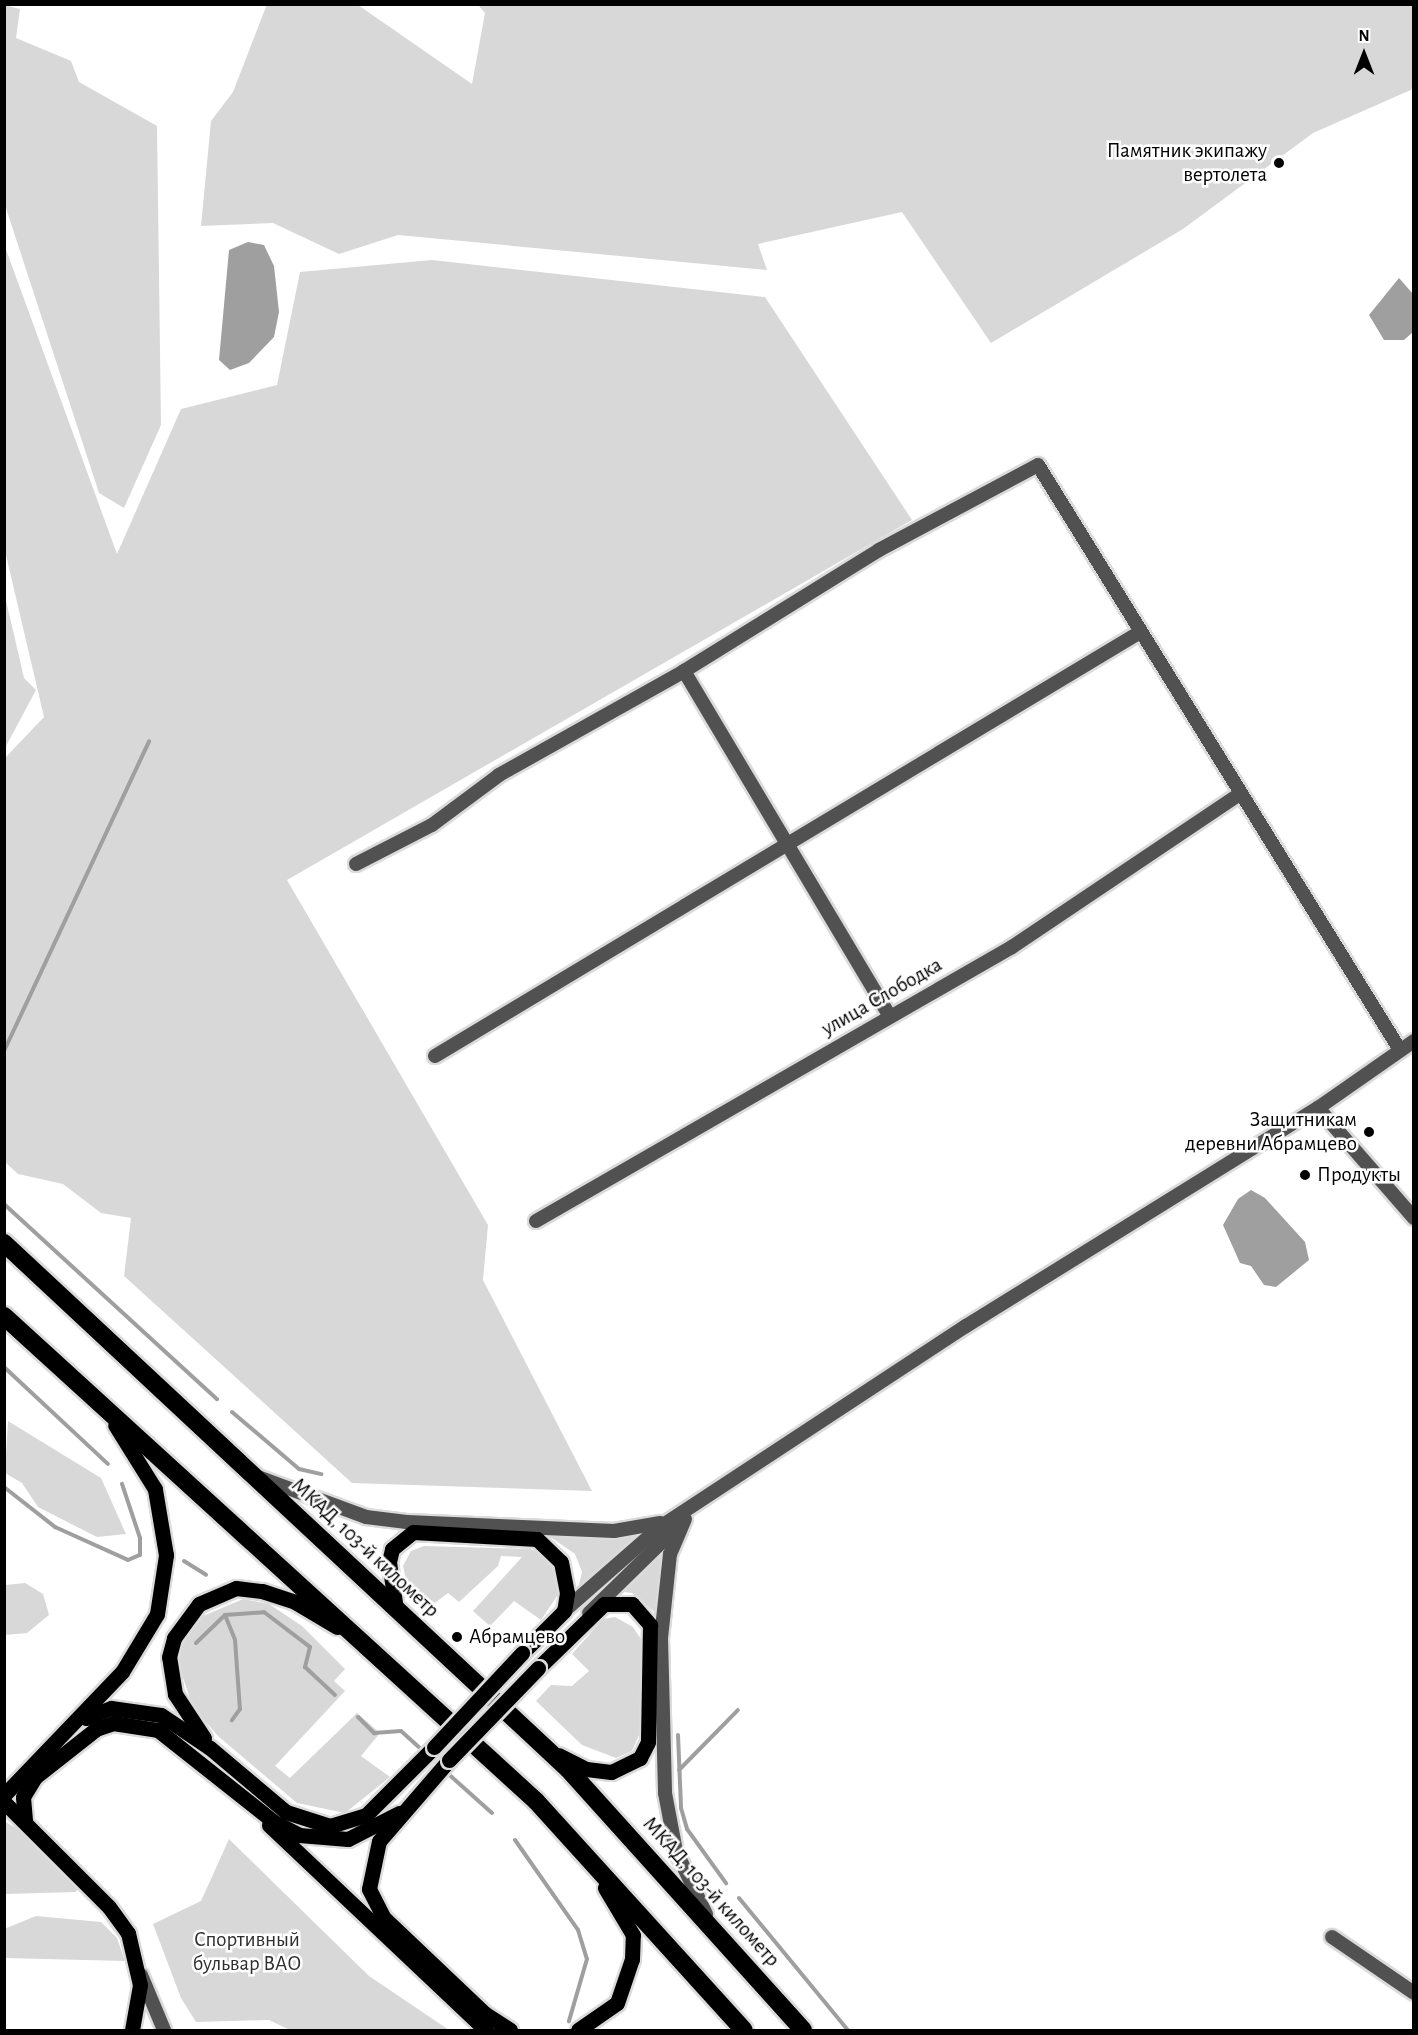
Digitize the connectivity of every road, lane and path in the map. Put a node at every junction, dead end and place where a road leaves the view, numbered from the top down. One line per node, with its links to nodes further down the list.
1 (1140, 632): 2 (street); 3 (street); 4 (street)
2 (684, 671): 4 (street); 5 (street)
3 (1240, 794): 6 (street, улица Слободка); 8 (street)
4 (788, 845): 6 (street); 9 (street)
5 (356, 864)
6 (890, 1016): 12 (street, улица Слободка)
7 (1413, 1041): 8 (street)
8 (1400, 1050): 10 (street)
9 (435, 1056)
10 (1318, 1108): 11 (street); 17 (street)
11 (1413, 1218)
12 (536, 1221)
13 (4, 1244): 16 (highway, МКАД, 103-й километр)
14 (4, 1316): 15 (highway)
15 (42, 1350): 21 (highway); 22 (main road)
16 (254, 1475): 17 (street); 18 (highway, МКАД, 103-й километр)
17 (681, 1518): 19 (street); 20 (street); 31 (street)
18 (396, 1609): 19 (main road); 23 (highway, МКАД, 103-й километр)
19 (564, 1611): 24 (main road, bridge)
20 (579, 1625): 23 (main road); 29 (main road, bridge)
21 (430, 1701): 24 (main road); 27 (highway)
22 (74, 1727): 24 (main road); 26 (main road)
23 (526, 1730): 31 (highway, МКАД, 103-й километр)
24 (210, 1748)
25 (208, 1767): 29 (main road); 30 (main road); 37 (main road)
26 (4, 1796)
27 (536, 1801): 39 (main road); 40 (highway)
28 (4, 1802): 30 (main road)
29 (399, 1813): 38 (main road)
30 (25, 1820): 33 (main road)
31 (711, 1924): 41 (highway, МКАД, 103-й километр)
32 (1332, 1937): 34 (street)
33 (139, 1969): 35 (main road); 36 (street)
34 (1413, 1993)
35 (132, 2031)
36 (164, 2031)
37 (486, 2031)
38 (510, 2031)
39 (578, 2031)
40 (744, 2031)
41 (803, 2031)

